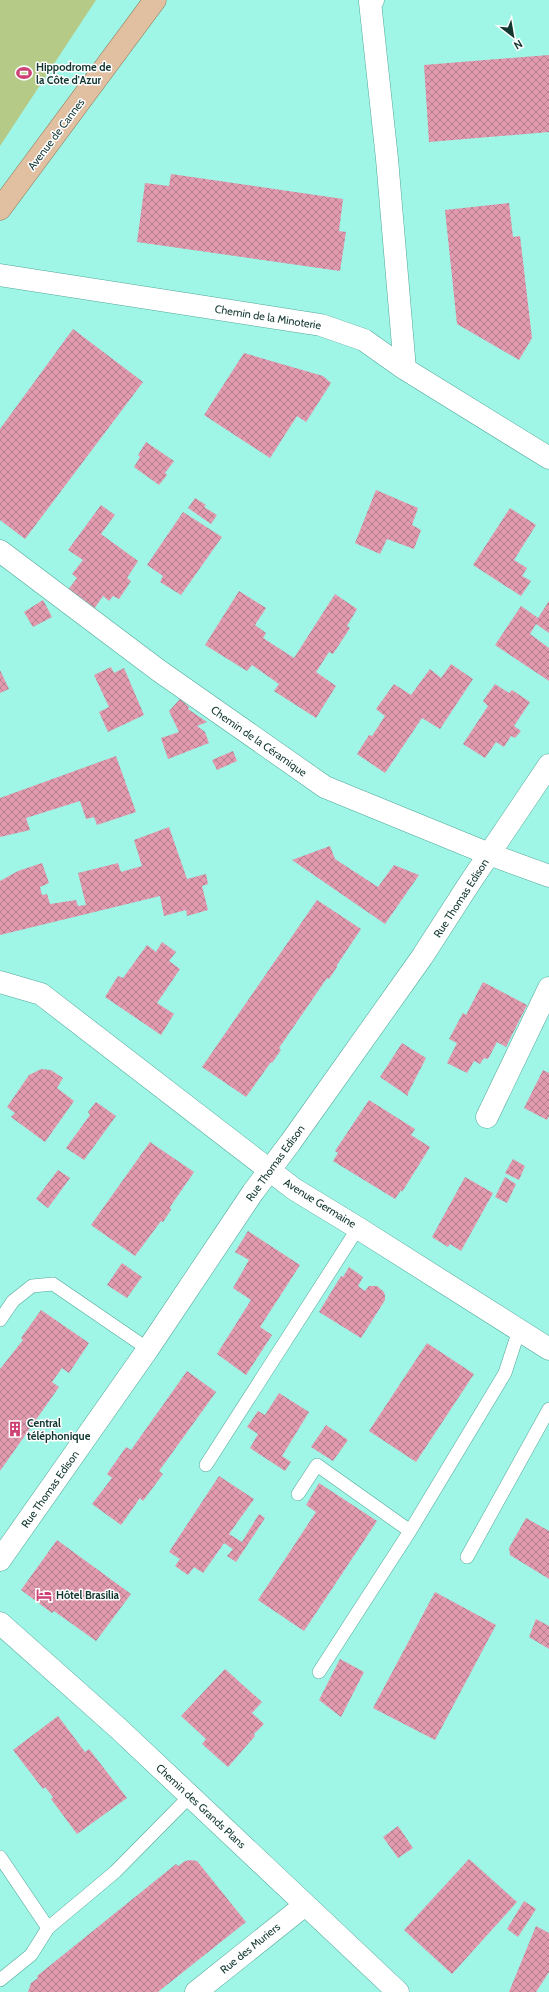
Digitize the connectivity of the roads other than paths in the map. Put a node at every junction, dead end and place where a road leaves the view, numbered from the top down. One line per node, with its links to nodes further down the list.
1 (155, 0): 3 (main road, Avenue de Cannes)
2 (371, 1): 5 (street)
3 (0, 209)
4 (0, 275): 5 (street, Chemin de la Minoterie)
5 (405, 369): 6 (street, Chemin de la Minoterie)
6 (549, 458)
7 (0, 551): 9 (street, Chemin de la Céramique)
8 (549, 765): 9 (street, Rue Thomas Edison)
9 (489, 854): 10 (street, Chemin de la Céramique); 14 (street, Rue Thomas Edison)
10 (549, 876)
11 (0, 982): 14 (street, Avenue Germaine)
12 (549, 988): 13 (street)
13 (487, 1117)
14 (270, 1170): 15 (street, Avenue Germaine); 18 (street, Rue Thomas Edison)
15 (358, 1228): 17 (street, Avenue Germaine); 21 (lane)
16 (0, 1320): 18 (lane)
17 (519, 1330): 19 (street, Avenue Germaine); 23 (lane)
18 (148, 1349): 25 (street, Rue Thomas Edison)
19 (549, 1349)
20 (549, 1410): 24 (lane)
21 (206, 1465)
22 (298, 1494): 23 (lane)
23 (410, 1531): 27 (lane)
24 (467, 1557)
25 (0, 1560)
26 (0, 1623): 28 (street, Chemin des Grands Plans)
27 (319, 1672)
28 (190, 1796): 30 (street, Chemin des Grands Plans); 31 (lane)
29 (0, 1857): 31 (lane)
30 (305, 1905): 33 (street, Rue des Muriers); 34 (street, Chemin des Grands Plans)
31 (48, 1928): 32 (lane)
32 (0, 1980)
33 (196, 1992)
34 (398, 1992)

